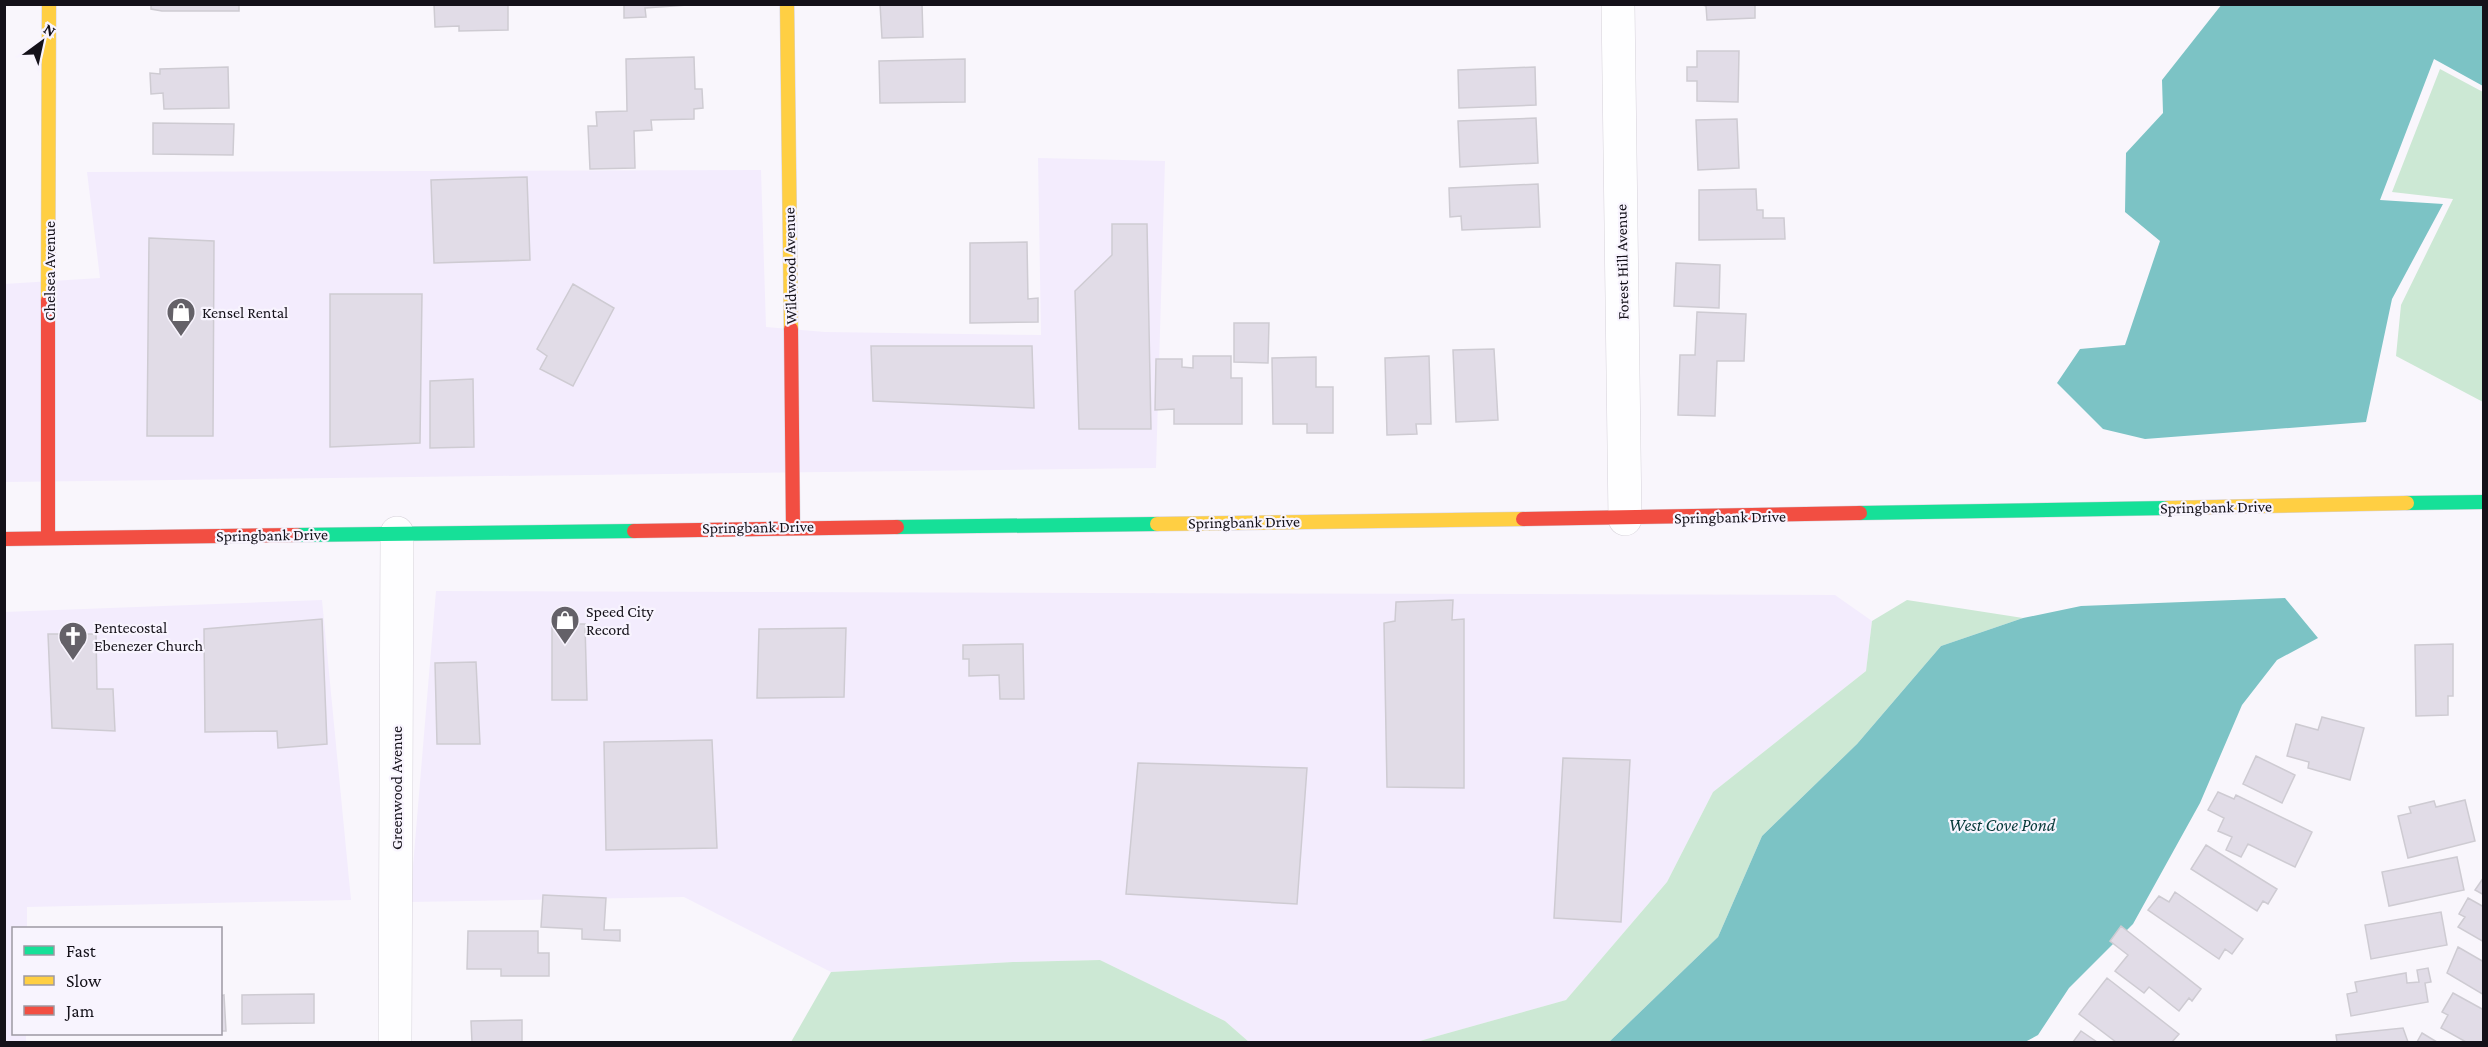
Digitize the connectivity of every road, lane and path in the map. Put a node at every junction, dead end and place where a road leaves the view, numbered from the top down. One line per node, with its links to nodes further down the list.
1 (49, 4): 8 (main road, Chelsea Avenue)
2 (787, 4): 6 (main road, Wildwood Avenue)
3 (1618, 4): 5 (street, Forest Hill Avenue)
4 (2484, 502): 5 (main road, Springbank Drive)
5 (1625, 519): 6 (main road, Springbank Drive)
6 (793, 526): 7 (main road, Springbank Drive)
7 (397, 532): 8 (main road, Springbank Drive); 10 (street, Greenwood Avenue)
8 (48, 538): 9 (main road, Springbank Drive)
9 (4, 539)
10 (395, 1042)

